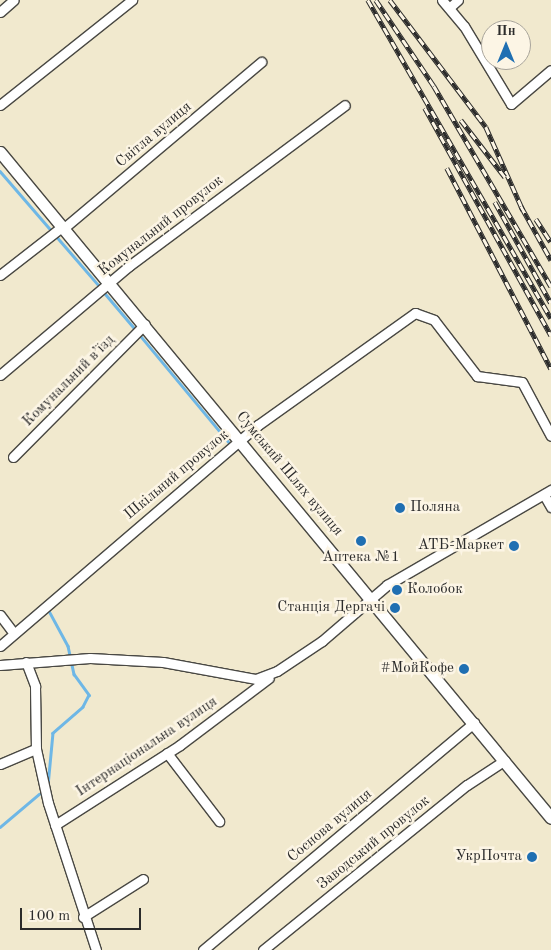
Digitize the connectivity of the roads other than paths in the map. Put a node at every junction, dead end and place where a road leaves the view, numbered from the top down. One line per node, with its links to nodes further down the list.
1 (14, 0): 6 (street)
2 (132, 0): 9 (street)
3 (442, 0): 5 (street)
4 (458, 0): 5 (street)
5 (449, 8): 8 (street)
6 (0, 12)
7 (261, 62): 12 (street, Світла вулиця)
8 (551, 70)
9 (0, 105)
10 (344, 105): 14 (street, Комунальний провулок)
11 (0, 152): 12 (main road, Сумський Шлях вулиця)
12 (63, 227): 13 (street, Світла вулиця); 14 (main road, Сумський Шлях вулиця)
13 (0, 275)
14 (110, 283): 15 (main road, Сумський Шлях вулиця); 16 (street, Комунальний провулок)
15 (145, 324): 18 (main road, Сумський Шлях вулиця); 19 (street, Комунальний в’їзд)
16 (0, 375)
17 (551, 436): 18 (street, Шкільний провулок)
18 (241, 440): 22 (main road, Сумський Шлях вулиця); 24 (street, Шкільний провулок)
19 (13, 457)
20 (547, 492): 21 (street); 22 (street, Інтернаціональна вулиця)
21 (551, 507)
22 (373, 598): 28 (street, Інтернаціональна вулиця); 29 (main road, Сумський Шлях вулиця)
23 (0, 615): 24 (street)
24 (13, 632): 25 (street, Шкільний провулок)
25 (0, 646)
26 (26, 662): 27 (street); 28 (street); 30 (street)
27 (0, 665)
28 (278, 671): 31 (street, Інтернаціональна вулиця)
29 (474, 723): 32 (main road, Сумський Шлях вулиця); 40 (street, Соснова вулиця)
30 (36, 749): 33 (street); 36 (street)
31 (167, 753): 35 (street); 36 (street, Інтернаціональна вулиця)
32 (505, 760): 34 (main road, Сумський Шлях вулиця); 41 (street, Заводський провулок)
33 (0, 764)
34 (551, 818)
35 (219, 822)
36 (55, 825): 38 (street)
37 (143, 879): 38 (street)
38 (83, 917): 39 (street)
39 (96, 950)
40 (204, 950)
41 (264, 950)

